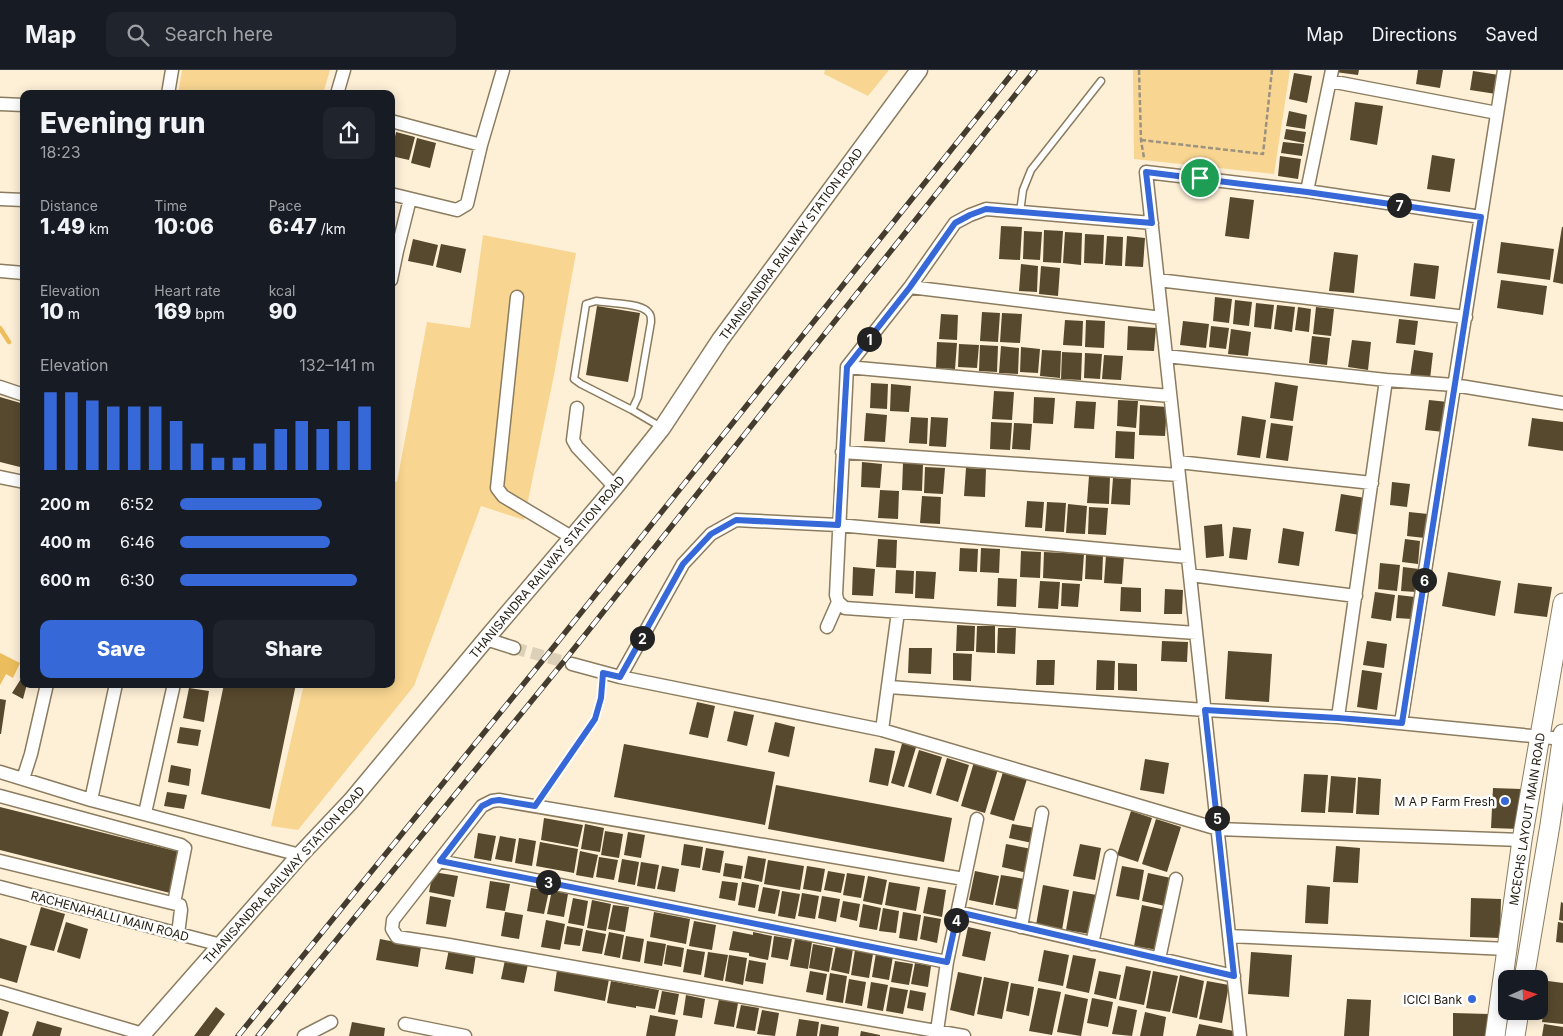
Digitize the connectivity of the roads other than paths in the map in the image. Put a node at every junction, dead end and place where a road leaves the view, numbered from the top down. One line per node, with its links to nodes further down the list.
1 (172, 70): 8 (street)
2 (344, 70): 9 (street)
3 (503, 70): 14 (street)
4 (919, 70): 41 (street, THANISANDRA RAILWAY STATION ROAD)
5 (1504, 70): 12 (street)
6 (1331, 75): 12 (street); 15 (street)
7 (1101, 81): 20 (lane)
8 (169, 90)
9 (339, 90)
10 (0, 104): 11 (street)
11 (20, 105)
12 (1497, 113): 21 (street)
13 (395, 122): 14 (street)
14 (481, 145): 18 (street)
15 (1307, 192): 21 (street); 22 (street)
16 (395, 195): 18 (street)
17 (0, 199): 19 (street)
18 (410, 199): 23 (street)
19 (20, 200)
20 (1020, 212): 22 (street); 27 (street)
21 (1481, 217): 29 (street)
22 (1152, 223): 26 (street)
23 (395, 248)
24 (0, 271): 25 (street)
25 (20, 273)
26 (1158, 280): 29 (street); 30 (street)
27 (910, 287): 30 (street); 32 (street)
28 (518, 298): 49 (street)
29 (1466, 317): 34 (street)
30 (1162, 318): 31 (street)
31 (1166, 356): 33 (street); 37 (street)
32 (847, 367): 37 (street); 42 (street)
33 (1386, 380): 34 (street); 46 (street)
34 (1454, 385): 38 (street); 69 (street)
35 (0, 387): 36 (street)
36 (20, 394)
37 (1170, 396): 43 (street)
38 (1563, 403)
39 (577, 408): 47 (street)
40 (632, 410): 40 (lane); 41 (lane)
41 (662, 428): 47 (street, THANISANDRA RAILWAY STATION ROAD)
42 (842, 452): 43 (street); 48 (street)
43 (1178, 468): 46 (street); 50 (street)
44 (0, 477): 45 (street)
45 (20, 481)
46 (1372, 483): 52 (street)
47 (615, 486): 49 (street, THANISANDRA RAILWAY STATION ROAD)
48 (838, 525): 50 (street); 53 (street); 62 (street)
49 (573, 538): 58 (street, THANISANDRA RAILWAY STATION ROAD)
50 (1188, 557): 51 (street)
51 (1190, 575): 52 (street); 57 (street)
52 (1356, 596): 68 (street)
53 (838, 602): 55 (street); 56 (street)
54 (1563, 603): 71 (main road, MCECHS LAYOUT MAIN ROAD)
55 (898, 612): 57 (street); 63 (street)
56 (827, 627)
57 (1196, 633): 67 (street)
58 (486, 639): 59 (street); 84 (street, THANISANDRA RAILWAY STATION ROAD)
59 (514, 648)
60 (572, 664): 61 (street)
61 (603, 673): 62 (street); 77 (lane)
62 (620, 677): 70 (street)
63 (889, 687): 67 (street); 70 (street)
64 (46, 688): 74 (street)
65 (115, 688): 76 (street)
66 (173, 688): 78 (street)
67 (1205, 710): 68 (street); 82 (street)
68 (1338, 718): 69 (street)
69 (1402, 723): 71 (street)
70 (882, 730): 82 (street)
71 (1541, 737): 72 (street); 83 (main road, MCECHS LAYOUT MAIN ROAD)
72 (1563, 738): 81 (main road, MCECHS LAYOUT MAIN ROAD)
73 (0, 772): 74 (street)
74 (24, 779): 76 (street)
75 (0, 796): 91 (street)
76 (91, 800): 78 (street)
77 (535, 806): 87 (street); 89 (street)
78 (144, 813): 84 (street)
79 (1042, 813): 93 (street)
80 (977, 819): 89 (street)
81 (1556, 826): 101 (main road, MCECHS LAYOUT MAIN ROAD)
82 (1218, 829): 83 (street); 95 (street)
83 (1522, 840): 98 (main road, MCECHS LAYOUT MAIN ROAD)
84 (300, 855): 97 (street, THANISANDRA RAILWAY STATION ROAD)
85 (1111, 856): 96 (street)
86 (0, 860): 91 (street)
87 (440, 861): 100 (street); 107 (street)
88 (1176, 878): 99 (street)
89 (964, 879): 92 (street)
90 (0, 887): 94 (street, RACHENAHALLI MAIN ROAD)
91 (174, 903): 94 (street)
92 (958, 912): 93 (street); 100 (street)
93 (1021, 927): 96 (street)
94 (178, 934): 97 (street, RACHENAHALLI MAIN ROAD)
95 (1229, 936): 98 (street); 102 (street)
96 (1092, 944): 99 (street)
97 (221, 945): 108 (street, THANISANDRA RAILWAY STATION ROAD)
98 (1507, 949): 113 (main road, MCECHS LAYOUT MAIN ROAD)
99 (1159, 959): 102 (street)
100 (947, 962): 107 (street)
101 (1526, 970)
102 (1234, 976): 112 (street)
103 (0, 992): 108 (street)
104 (1518, 1020): 114 (main road)
105 (331, 1022): 109 (street)
106 (405, 1024): 110 (street)
107 (937, 1031): 111 (street)
108 (142, 1035)
109 (304, 1036)
110 (465, 1036)
111 (964, 1036)
112 (1240, 1036)
113 (1495, 1036)
114 (1515, 1036)

